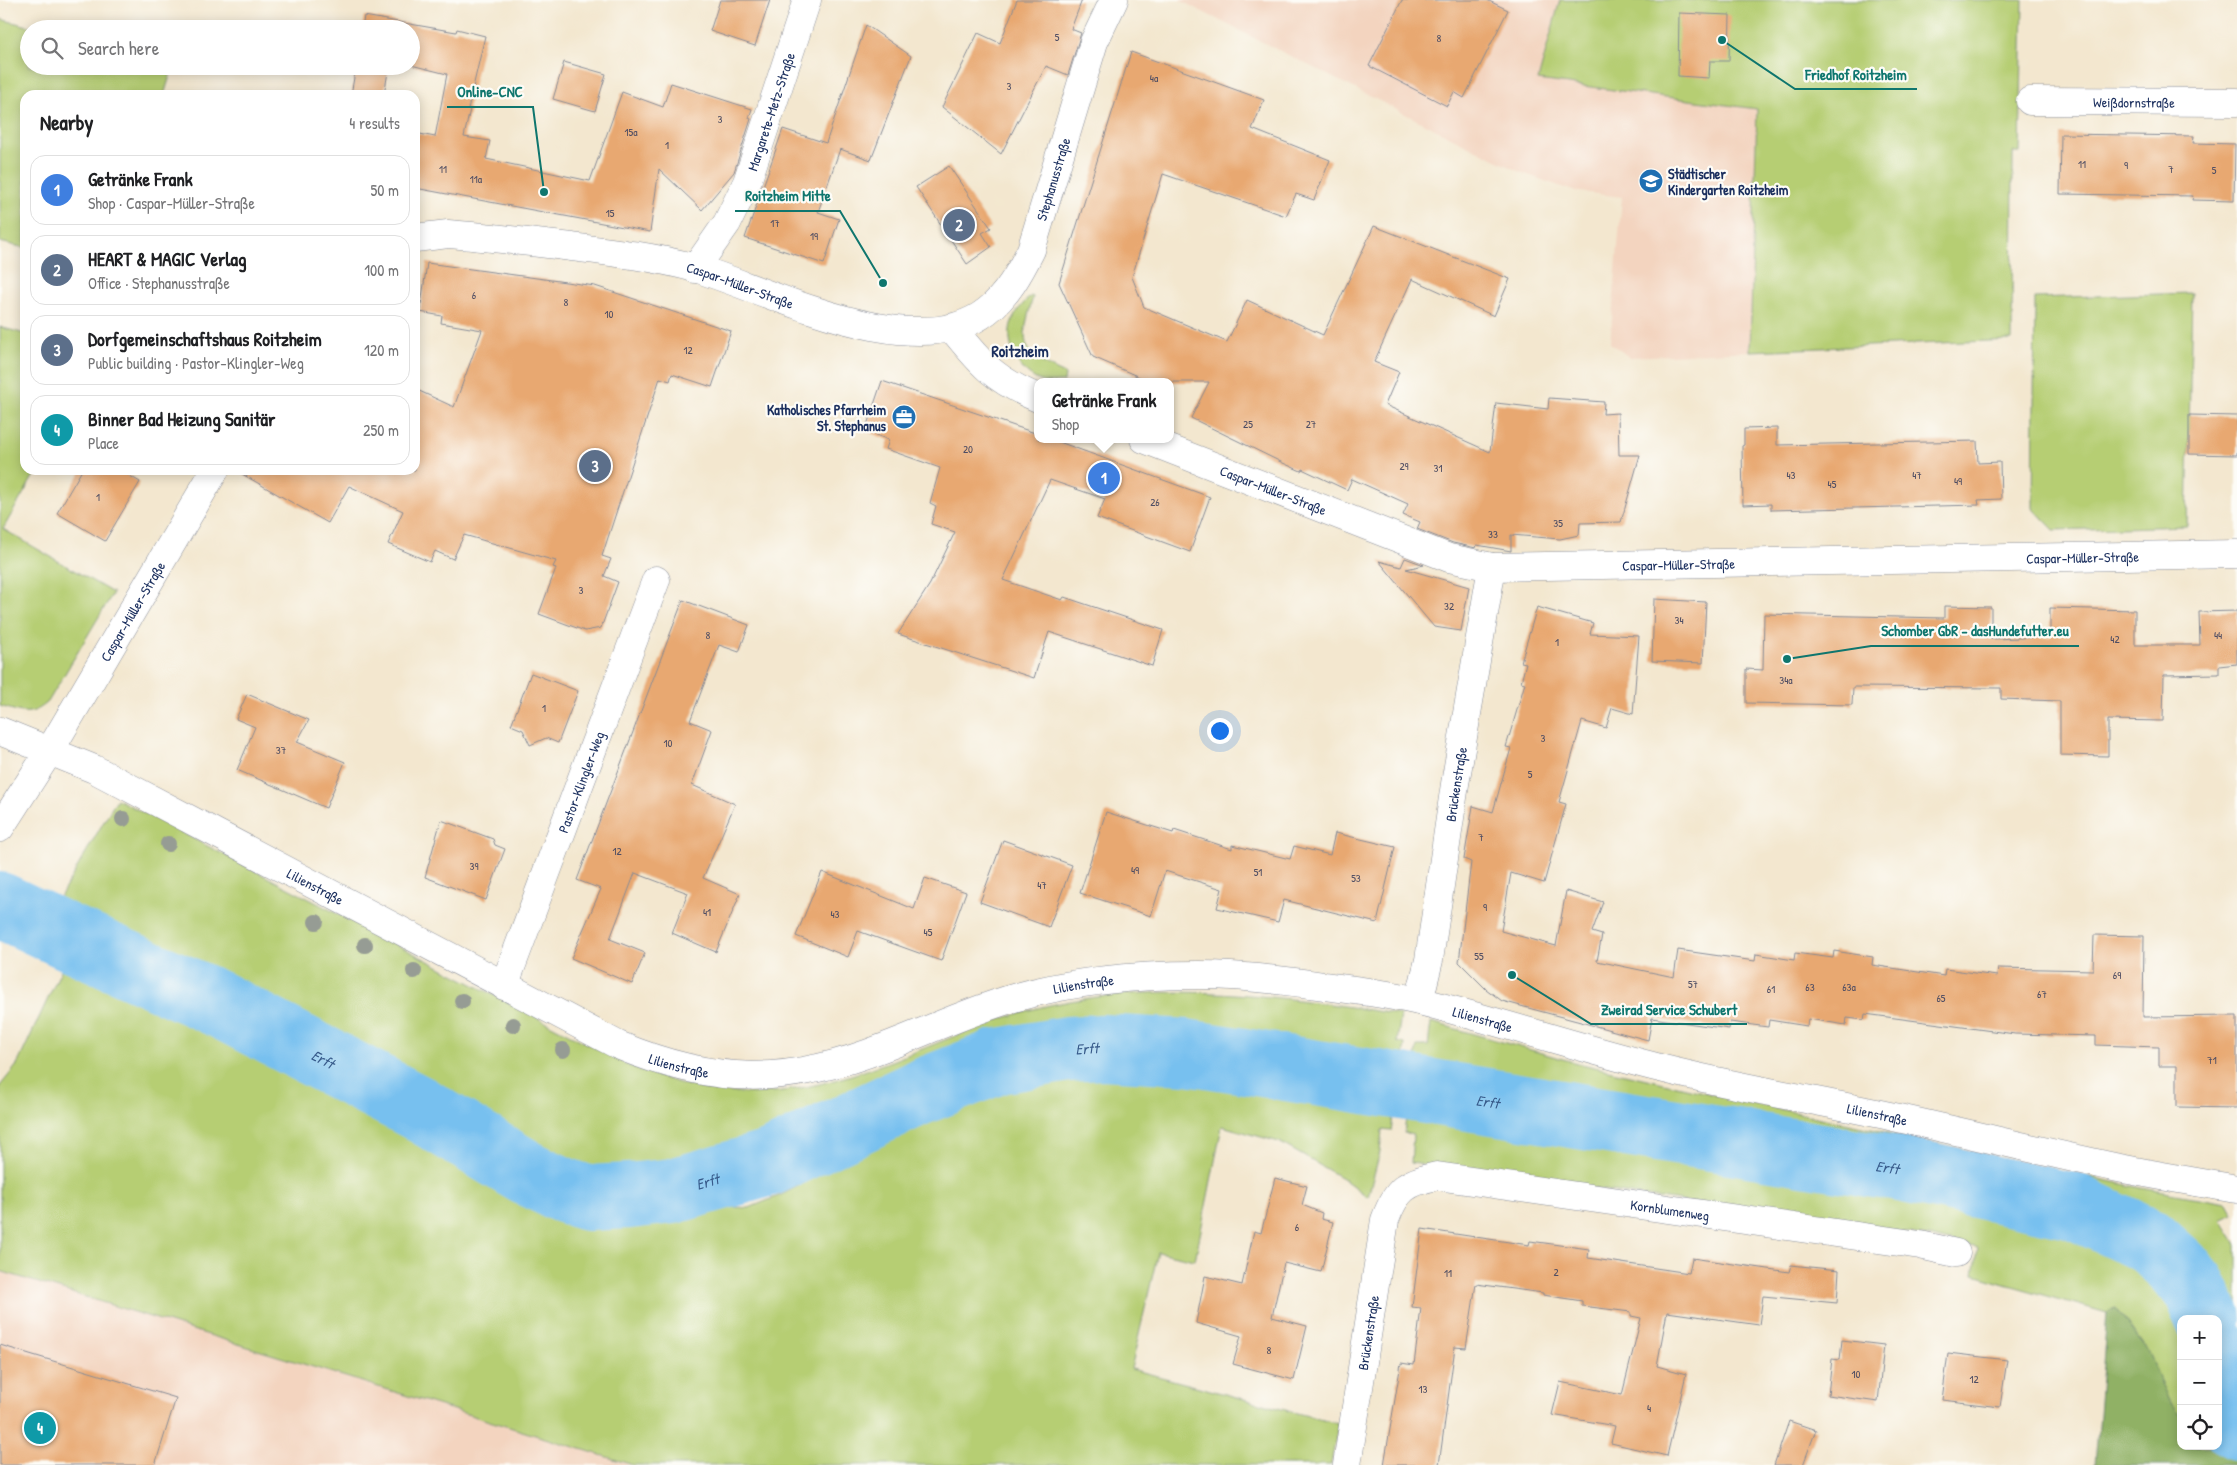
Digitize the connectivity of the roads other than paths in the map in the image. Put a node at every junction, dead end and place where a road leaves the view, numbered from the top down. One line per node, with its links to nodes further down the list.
1 (807, 0): 6 (street, Margarete-Metz-Straße)
2 (1114, 0): 7 (street, Stephanusstraße)
3 (2030, 101): 4 (street, Weißdornstraße)
4 (2237, 102)
5 (420, 237): 6 (street, Caspar-Müller-Straße)
6 (695, 268): 7 (street, Caspar-Müller-Straße)
7 (952, 328): 8 (street)
8 (1034, 396)
9 (1154, 443): 12 (street, Caspar-Müller-Straße)
10 (212, 475): 15 (street, Caspar-Müller-Straße)
11 (2237, 554): 12 (street, Caspar-Müller-Straße)
12 (1492, 567): 18 (street, Brückenstraße)
13 (656, 580): 17 (street, Pastor-Klingler-Weg)
14 (0, 730): 15 (street, Lilienstraße)
15 (49, 752): 16 (street, Caspar-Müller-Straße); 17 (street, Lilienstraße)
16 (0, 828)
17 (504, 986): 18 (street, Lilienstraße)
18 (1419, 1002): 19 (street, Lilienstraße)
19 (2237, 1189)
20 (1392, 1201): 21 (street, Kornblumenweg); 22 (street, Brückenstraße)
21 (1956, 1253)
22 (1347, 1465)

